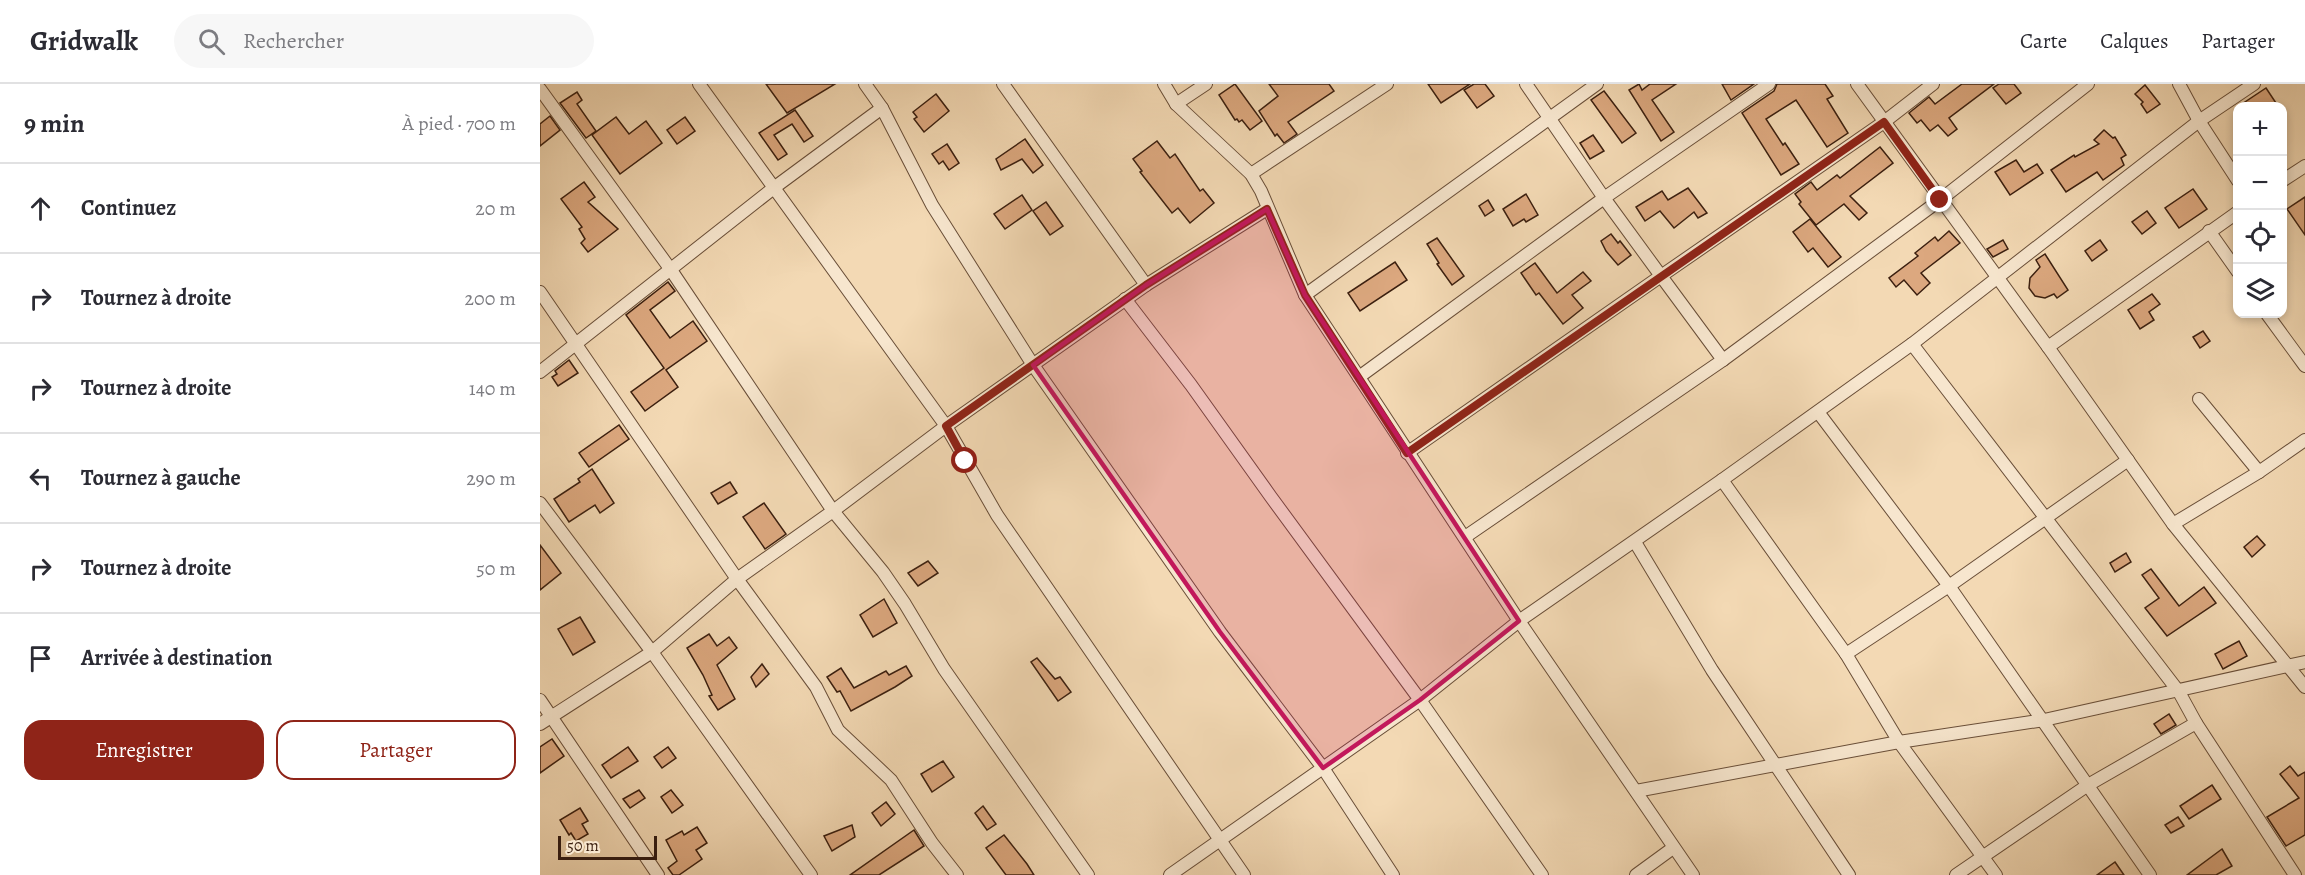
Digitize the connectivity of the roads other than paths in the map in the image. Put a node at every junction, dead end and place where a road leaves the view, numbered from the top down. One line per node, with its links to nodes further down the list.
1 (699, 84): 25 (street)
2 (865, 84): 17 (street)
3 (1003, 84): 35 (street)
4 (1164, 84): 16 (street)
5 (1206, 84): 16 (street)
6 (1387, 84): 23 (street)
7 (1526, 84): 18 (street)
8 (1597, 84): 18 (street)
9 (1769, 84): 26 (street)
10 (1857, 84): 19 (street)
11 (1933, 84): 19 (street)
12 (2088, 84): 27 (street)
13 (2179, 84): 20 (street)
14 (2254, 84): 20 (street)
15 (540, 89): 32 (street)
16 (1176, 104): 23 (street)
17 (882, 108): 25 (street); 44 (street)
18 (1550, 117): 26 (street); 37 (street)
19 (1884, 122): 27 (street); 33 (street)
20 (2199, 122): 22 (street); 34 (street)
21 (2305, 166): 24 (street)
22 (2233, 173)
23 (1251, 174): 28 (street)
24 (2287, 179)
25 (775, 187): 32 (street); 50 (street)
26 (1604, 198): 33 (street); 47 (street)
27 (1940, 200): 34 (street); 43 (street)
28 (1267, 209): 35 (street); 37 (street)
29 (2233, 216): 30 (street)
30 (2209, 231): 31 (street); 42 (street)
31 (2233, 265)
32 (671, 270): 40 (street); 57 (street)
33 (1661, 276): 43 (street); 52 (street)
34 (1996, 279): 41 (street); 42 (street)
35 (1146, 285): 38 (street)
36 (540, 292): 40 (street)
37 (1305, 295): 47 (street)
38 (1125, 299): 44 (street); 72 (street)
39 (2270, 318): 45 (street)
40 (576, 343): 46 (street); 62 (street)
41 (1912, 344): 49 (street); 58 (street)
42 (2048, 347): 53 (street)
43 (1723, 360): 60 (street)
44 (1033, 365): 50 (street); 79 (street)
45 (2305, 366)
46 (540, 372)
47 (1359, 377): 52 (street)
48 (2199, 399): 54 (street)
49 (1818, 412): 55 (street); 63 (street)
50 (946, 426): 57 (street); 82 (street)
51 (2305, 440): 54 (street)
52 (1407, 453): 60 (street)
53 (2128, 460): 58 (street); 59 (street)
54 (2259, 472): 59 (street)
55 (1722, 480): 61 (street); 66 (street)
56 (540, 503): 65 (street)
57 (833, 511): 62 (street); 88 (street)
58 (2044, 519): 63 (street); 70 (street)
59 (2173, 524): 68 (street)
60 (1465, 537): 64 (street)
61 (1635, 542): 64 (street); 78 (street)
62 (737, 579): 65 (street); 87 (street)
63 (1949, 586): 66 (street); 74 (street)
64 (1519, 621): 72 (street); 81 (street)
65 (652, 652): 73 (street); 86 (street)
66 (1846, 654): 77 (street)
67 (2305, 662): 68 (street)
68 (2290, 666): 69 (street); 70 (street)
69 (2305, 687)
70 (2179, 692): 74 (street); 75 (street)
71 (540, 700): 73 (street)
72 (1420, 700): 79 (street); 92 (street)
73 (552, 716): 76 (street); 85 (street)
74 (2044, 720): 77 (street); 80 (street)
75 (2196, 723): 80 (street); 99 (street)
76 (540, 724)
77 (1899, 742): 78 (street); 84 (street)
78 (1774, 764): 81 (street); 95 (street)
79 (1323, 768): 82 (street); 91 (street)
80 (2088, 785): 84 (street); 98 (street)
81 (1635, 791): 83 (street)
82 (1220, 841): 89 (street); 90 (street)
83 (1673, 848): 93 (street); 94 (street)
84 (1982, 857): 96 (street); 97 (street)
85 (658, 875)
86 (811, 875)
87 (957, 875)
88 (1088, 875)
89 (1170, 875)
90 (1244, 875)
91 (1393, 875)
92 (1542, 875)
93 (1636, 875)
94 (1693, 875)
95 (1850, 875)
96 (1956, 875)
97 (1996, 875)
98 (2150, 875)
99 (2295, 875)

